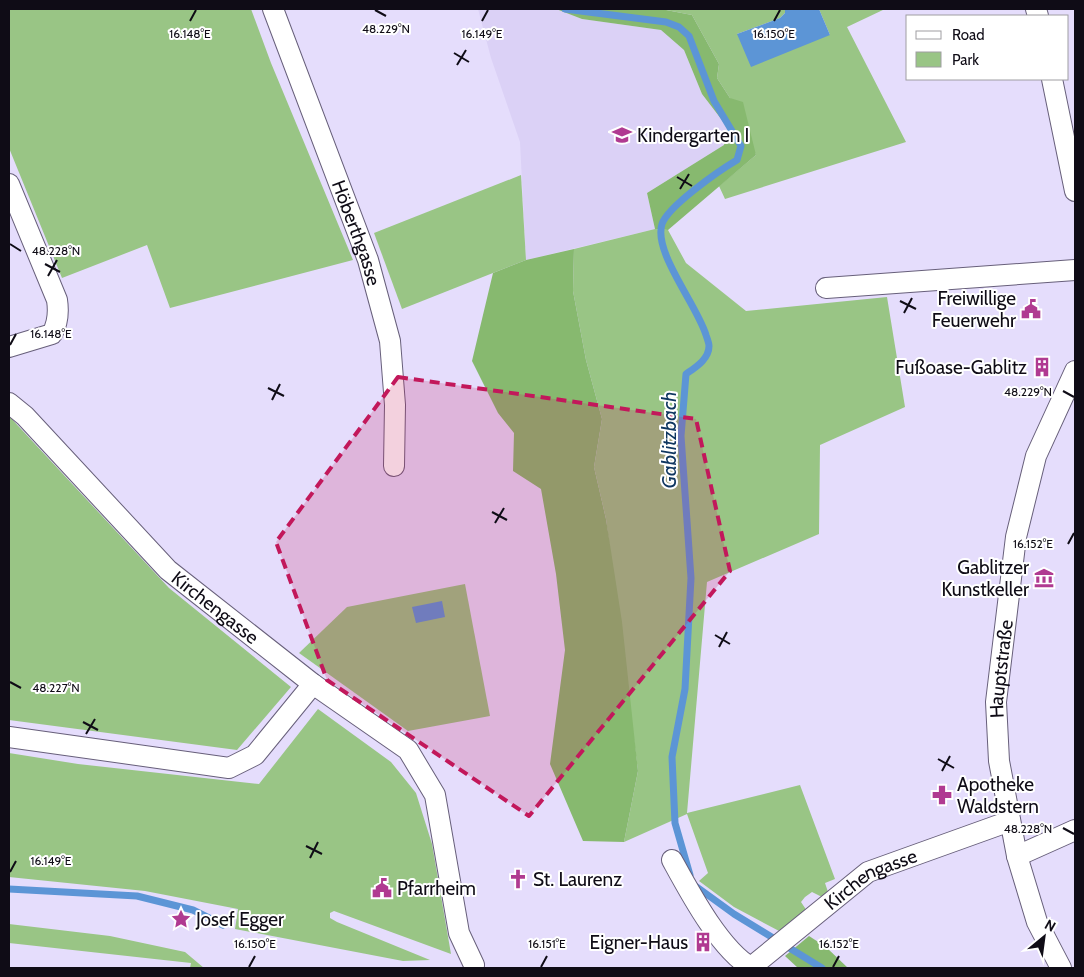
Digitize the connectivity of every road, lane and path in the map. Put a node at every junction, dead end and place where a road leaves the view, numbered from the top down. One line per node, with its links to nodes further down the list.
1 (273, 9): 10 (street, Höberthgasse)
2 (1052, 80): 4 (street)
3 (9, 184): 7 (street)
4 (1075, 191)
5 (1075, 270): 6 (street)
6 (826, 288)
7 (9, 347)
8 (1075, 371): 13 (street, Hauptstraße)
9 (9, 403): 11 (street, Kirchengasse)
10 (394, 466)
11 (313, 684): 12 (street); 17 (street, Kirchengasse)
12 (9, 737)
13 (1010, 821): 15 (street, Hauptstraße); 18 (street, Kirchengasse)
14 (1075, 830): 15 (street)
15 (1017, 856): 19 (street, Hauptstraße)
16 (672, 860): 18 (street)
17 (474, 965)
18 (755, 965)
19 (1062, 968)

